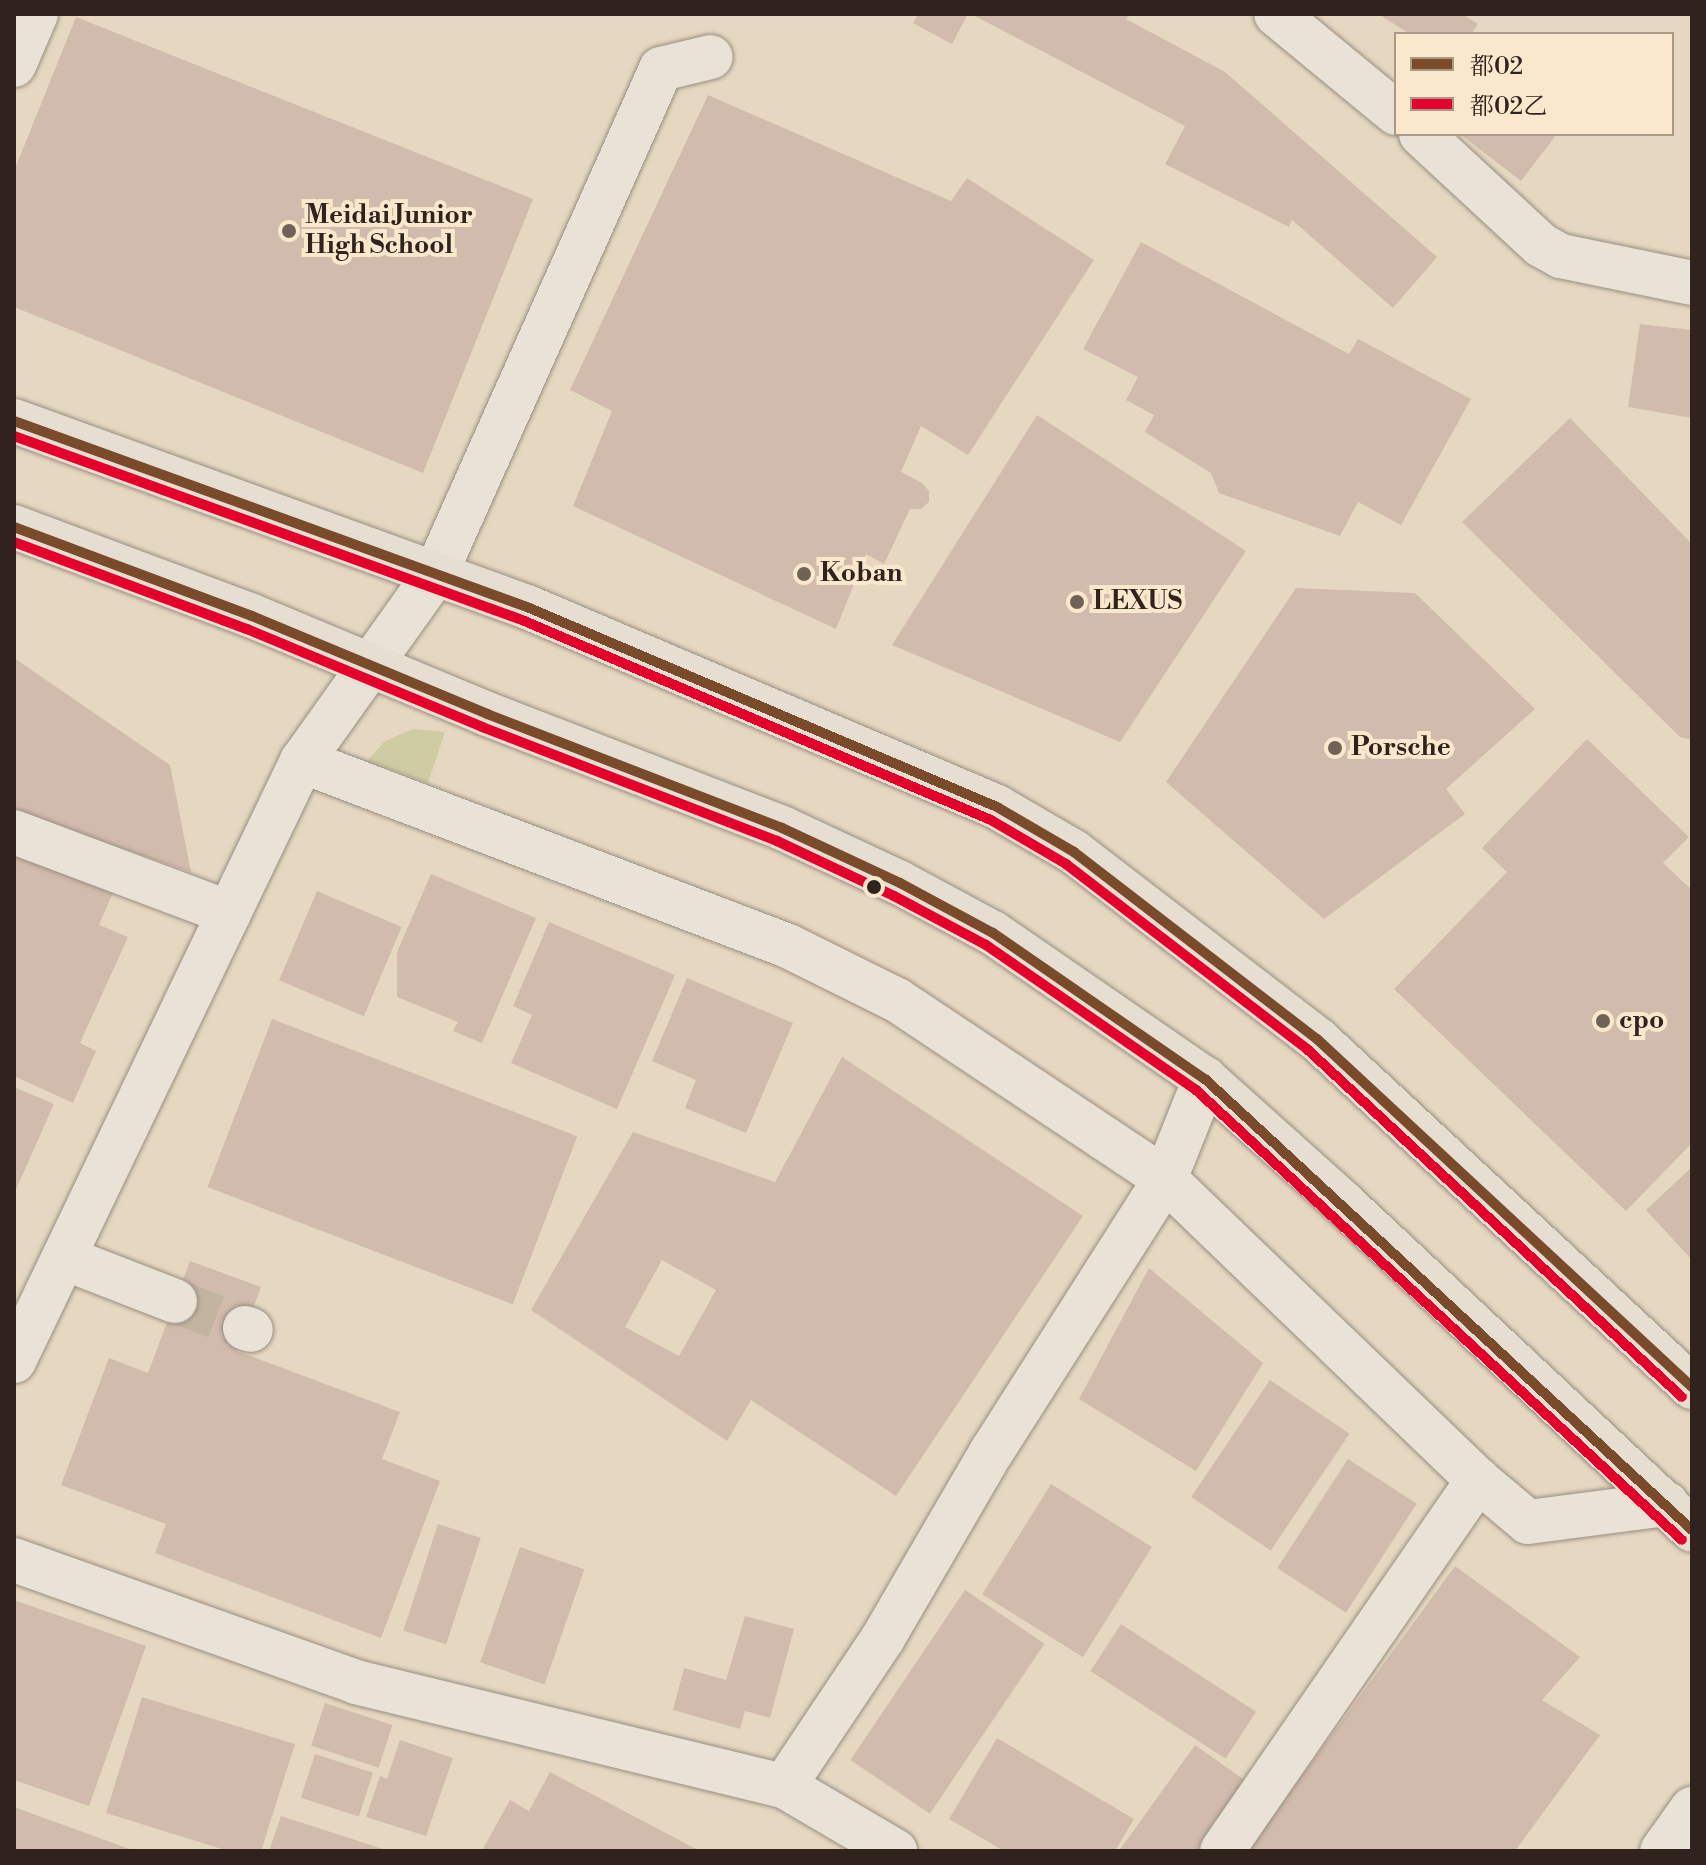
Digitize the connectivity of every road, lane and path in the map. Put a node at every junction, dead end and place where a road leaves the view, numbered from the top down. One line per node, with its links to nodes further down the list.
1 (36, 14): 4 (street)
2 (1276, 14): 5 (street)
3 (711, 57): 10 (street)
4 (14, 65)
5 (1394, 111)
6 (1423, 136): 7 (street)
7 (1692, 283)
8 (14, 421): 10 (highway)
9 (14, 527): 11 (highway)
10 (436, 573): 11 (street); 20 (highway)
11 (370, 664): 12 (street); 15 (highway)
12 (302, 761): 14 (street); 16 (street)
13 (14, 832): 14 (street)
14 (229, 913): 17 (street)
15 (1205, 1079): 16 (street); 22 (highway)
16 (1165, 1179): 21 (street); 24 (street)
17 (64, 1258): 18 (street); 19 (street)
18 (175, 1301)
19 (14, 1361)
20 (1692, 1387)
21 (1478, 1480): 22 (street); 27 (street)
22 (1680, 1517)
23 (14, 1560): 24 (street)
24 (784, 1786): 26 (street)
25 (1692, 1809): 28 (street)
26 (895, 1851)
27 (1222, 1851)
28 (1662, 1851)

